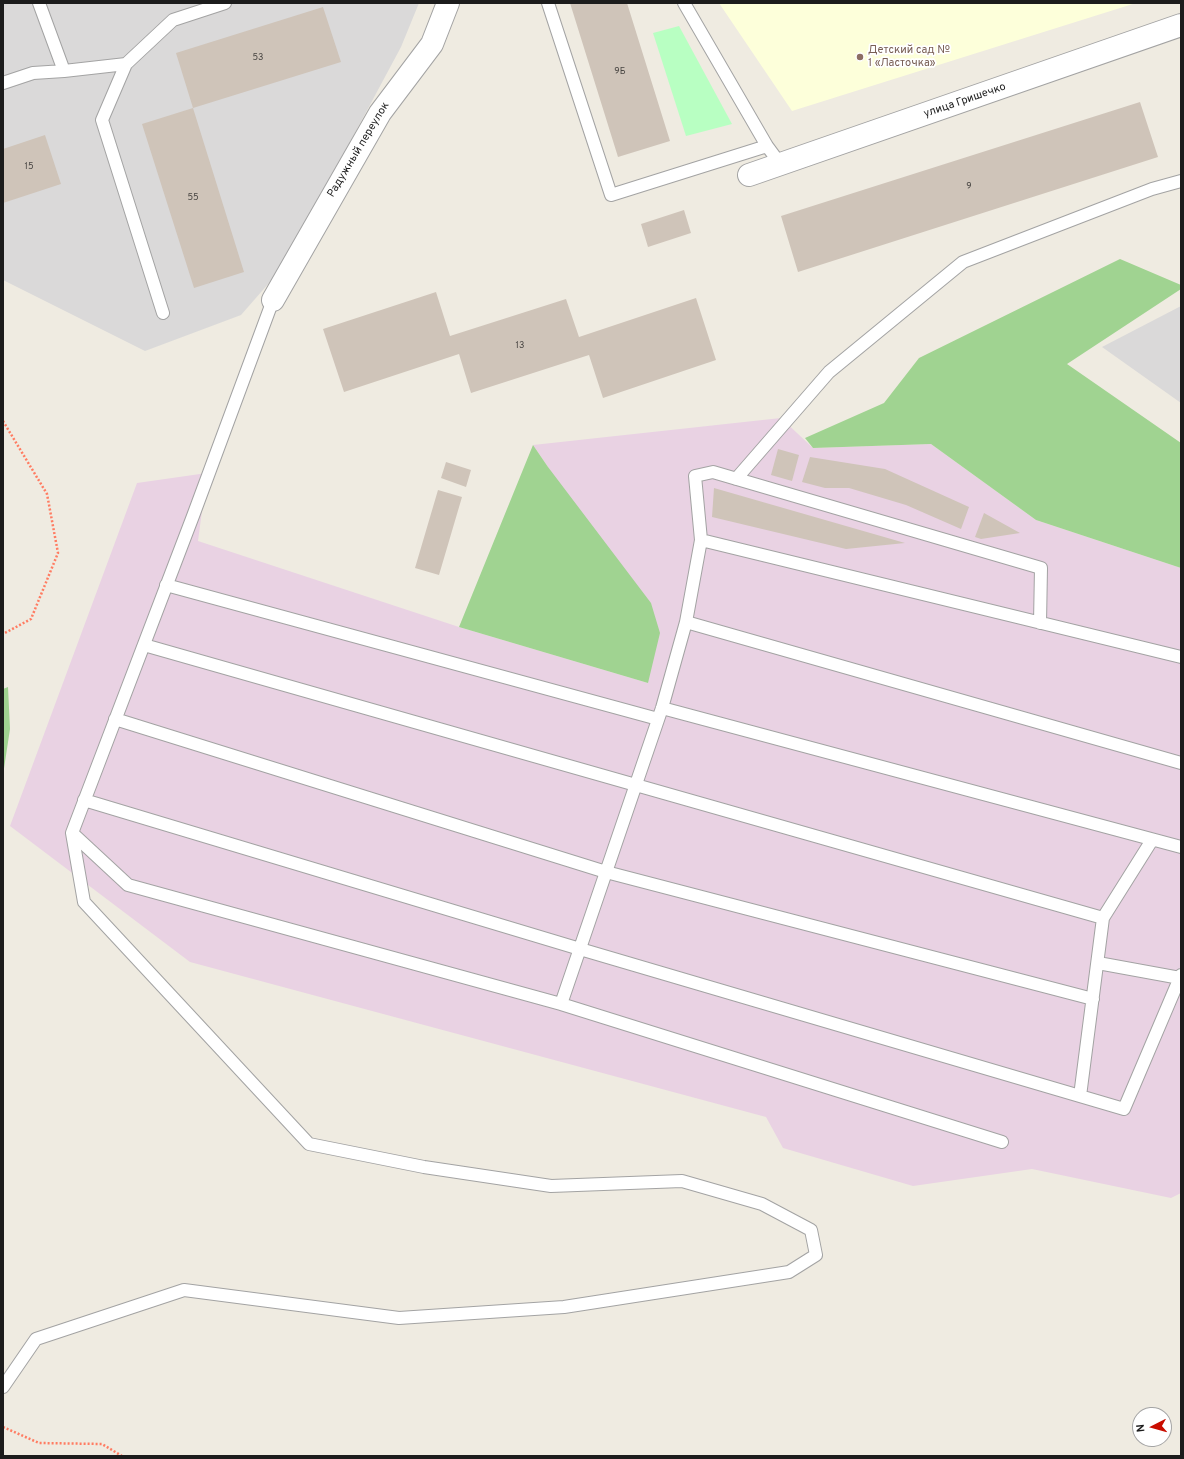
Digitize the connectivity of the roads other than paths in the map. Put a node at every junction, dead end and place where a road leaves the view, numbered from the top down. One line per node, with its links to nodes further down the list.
1 (39, 3): 8 (lane)
2 (226, 3): 7 (lane)
3 (448, 3): 14 (street, Радужный переулок)
4 (548, 3): 10 (lane)
5 (684, 3): 10 (lane)
6 (1181, 25): 11 (street, улица Гришечко)
7 (126, 64): 8 (lane); 15 (lane)
8 (64, 71): 9 (lane)
9 (3, 83)
10 (767, 146): 11 (lane)
11 (781, 165): 12 (street, улица Гришечко)
12 (749, 176)
13 (1181, 181): 16 (lane)
14 (273, 300): 18 (lane)
15 (163, 313)
16 (736, 479): 17 (lane); 20 (lane)
17 (701, 540): 19 (lane); 20 (lane)
18 (166, 585): 21 (lane); 23 (lane)
19 (686, 622): 23 (lane); 25 (lane)
20 (1040, 622): 22 (lane)
21 (144, 645): 24 (lane); 26 (lane)
22 (1181, 657)
23 (660, 714): 26 (lane); 29 (lane)
24 (116, 719): 27 (lane); 31 (lane)
25 (1181, 763)
26 (636, 784): 31 (lane); 32 (lane)
27 (84, 800): 28 (lane); 33 (lane)
28 (72, 833): 37 (lane); 40 (lane)
29 (1152, 840): 30 (lane); 32 (lane)
30 (1181, 847)
31 (606, 872): 33 (lane); 36 (lane)
32 (1103, 918): 34 (lane)
33 (580, 949): 37 (lane); 38 (lane)
34 (1098, 963): 35 (lane); 36 (lane)
35 (1180, 977): 38 (lane)
36 (1093, 999): 38 (lane)
37 (561, 1004): 39 (lane)
38 (1080, 1096)
39 (1002, 1142)
40 (3, 1387)

